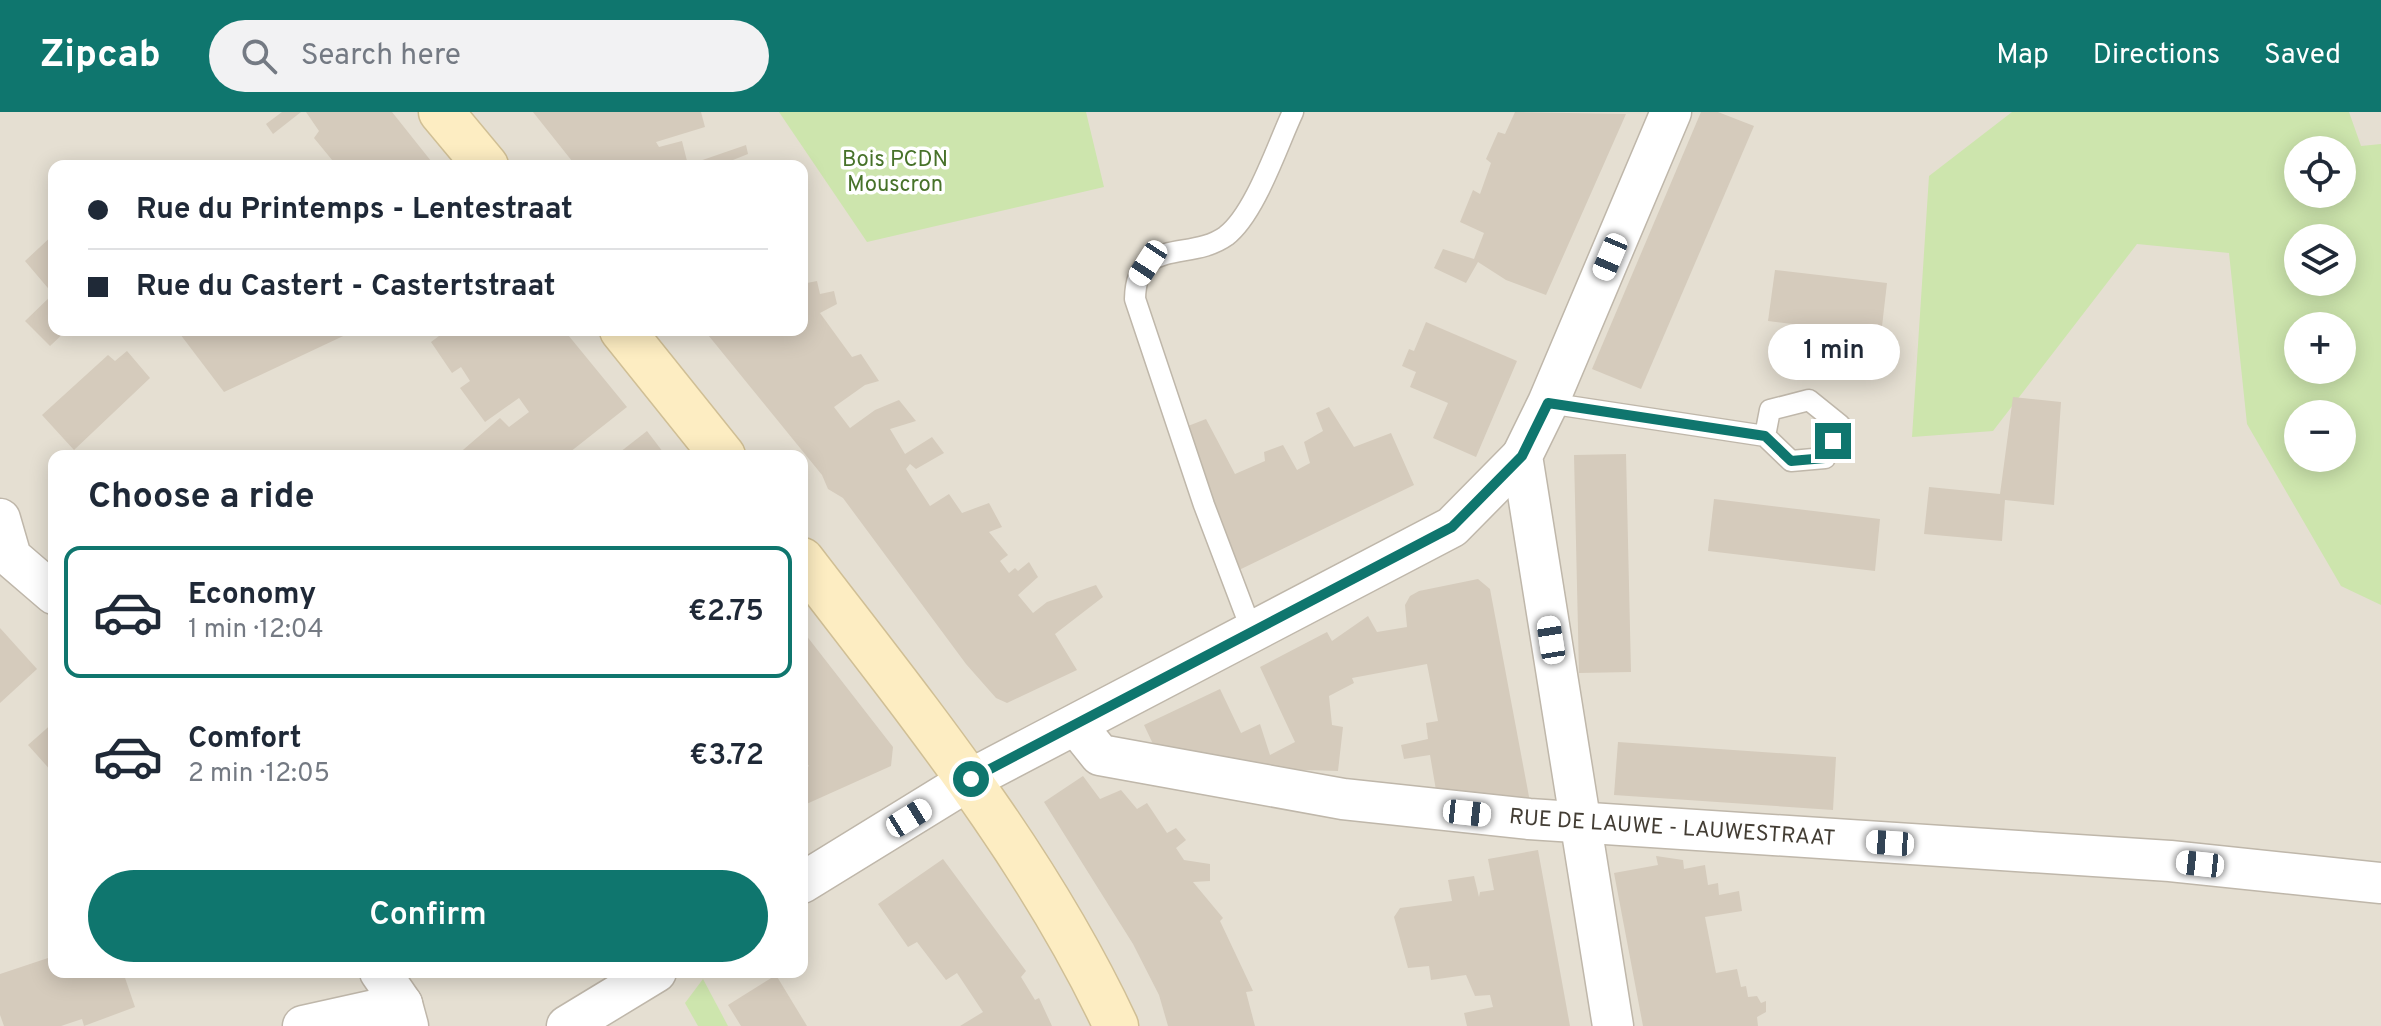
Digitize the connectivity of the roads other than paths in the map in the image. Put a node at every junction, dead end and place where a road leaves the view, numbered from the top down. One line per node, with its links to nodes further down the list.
1 (441, 112): 4 (street)
2 (1293, 112): 14 (lane)
3 (1671, 112): 6 (street)
4 (481, 160)
5 (627, 336): 8 (street)
6 (1548, 403): 7 (lane); 9 (street)
7 (1765, 436)
8 (718, 450)
9 (1522, 456): 14 (street); 17 (street)
10 (0, 519): 11 (street)
11 (6, 558): 13 (street)
12 (808, 568): 16 (street)
13 (48, 590)
14 (1253, 634): 15 (street)
15 (1076, 725): 16 (street); 17 (street, RUE DE LAUWE - LAUWESTRAAT)
16 (971, 779): 18 (street); 24 (street)
17 (1579, 823): 19 (street, RUE DE LAUWE - LAUWESTRAAT); 25 (street)
18 (808, 879)
19 (2381, 883)
20 (646, 978): 23 (street)
21 (397, 1001): 22 (street)
22 (303, 1026)
23 (567, 1026)
24 (1116, 1026)
25 (1613, 1026)

